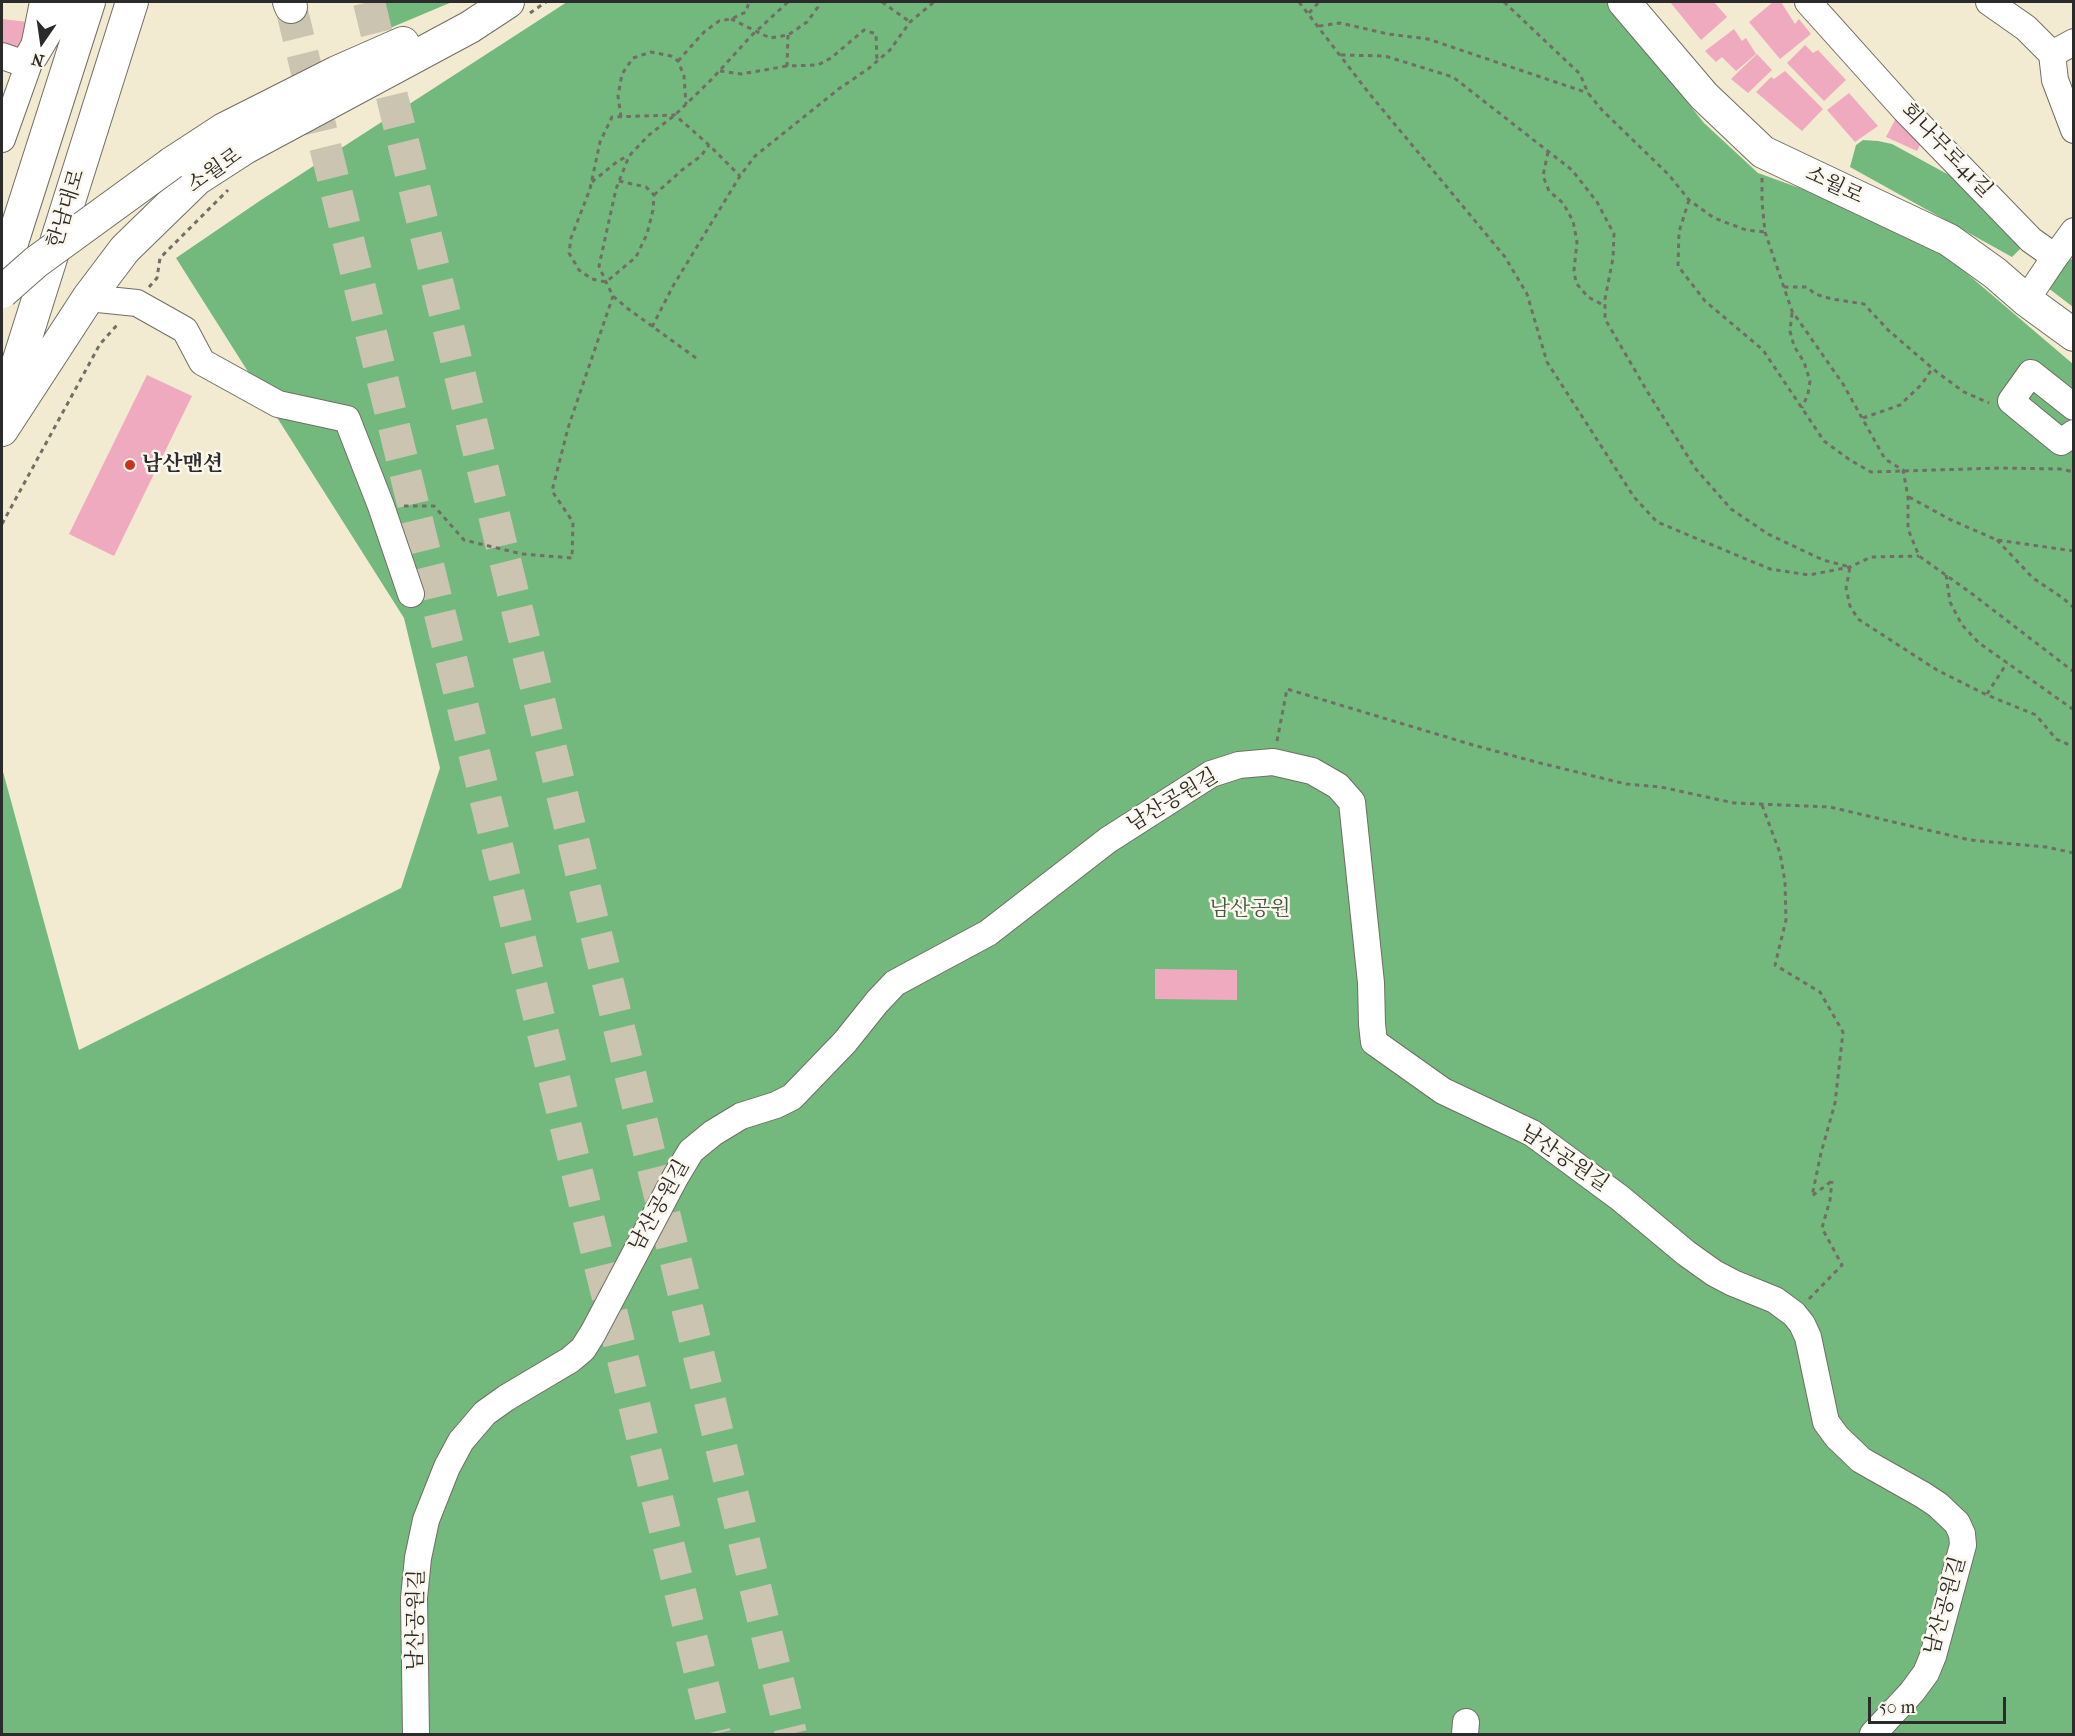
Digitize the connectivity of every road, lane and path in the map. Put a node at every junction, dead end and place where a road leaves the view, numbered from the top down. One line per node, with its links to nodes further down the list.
1 (43, 2): 26 (street)
2 (59, 2): 26 (main road)
3 (89, 2): 49 (main road, 한남대로)
4 (132, 2): 67 (main road, 한남대로)
5 (490, 2): 53 (main road, 소월로, bridge)
6 (508, 2): 55 (main road, 소월로)
7 (749, 2): 19 (path)
8 (788, 2): 22 (path)
9 (818, 2): 23 (path)
10 (882, 2): 20 (path)
11 (934, 2): 20 (path)
12 (1299, 2): 18 (path)
13 (1319, 2): 18 (path)
14 (1504, 2): 31 (path)
15 (1624, 2): 38 (main road, 소월로)
16 (1808, 2): 48 (street, 회나무로41길)
17 (1989, 2): 24 (street)
18 (1309, 13): 21 (path)
19 (731, 19): 22 (path); 27 (path)
20 (909, 22): 28 (path)
21 (1319, 26): 25 (path); 31 (path)
22 (756, 31): 23 (path); 30 (path)
23 (788, 35): 29 (path)
24 (2063, 48): 35 (street)
25 (1341, 55): 39 (path); 79 (path)
26 (20, 59): 36 (street)
27 (678, 61): 32 (path); 34 (path)
28 (877, 61): 29 (path); 41 (path)
29 (786, 66): 30 (path)
30 (719, 71): 32 (path)
31 (1588, 93): 45 (path)
32 (686, 104): 33 (path)
33 (675, 115): 34 (path); 37 (path); 40 (path)
34 (621, 117): 43 (path)
35 (2073, 130)
36 (2, 139)
37 (709, 144): 41 (path); 44 (path)
38 (1763, 152): 47 (path); 56 (main road, 소월로)
39 (1548, 153): 58 (path); 58 (path)
40 (629, 156): 42 (path); 43 (path)
41 (740, 176): 60 (path)
42 (619, 181): 44 (path); 51 (path)
43 (591, 183): 51 (path)
44 (654, 195): 51 (path)
45 (1689, 200): 47 (path); 66 (path)
46 (2073, 231): 48 (street)
47 (1765, 232): 52 (path)
48 (2055, 257): 56 (street)
49 (2, 274)
50 (157, 278): 57 (path)
51 (606, 282): 54 (path)
52 (1784, 287): 59 (path); 63 (path)
53 (2, 292)
54 (614, 296): 60 (path); 74 (path)
55 (88, 298): 57 (street); 69 (main road, 소월로)
56 (2026, 300): 61 (main road, 소월로)
57 (137, 303): 74 (street); 75 (path)
58 (1605, 306): 79 (path)
59 (1792, 311): 66 (path); 68 (path)
60 (652, 327): 62 (path)
61 (2073, 335)
62 (696, 358)
63 (1932, 369): 64 (path); 68 (path)
64 (2011, 401): 65 (street); 70 (street)
65 (2073, 407)
66 (1802, 409): 71 (path)
67 (2, 417)
68 (1863, 418): 71 (path)
69 (2, 430)
70 (2073, 433)
71 (1903, 470): 72 (path); 73 (path)
72 (2073, 472)
73 (1908, 497): 76 (path); 78 (path)
74 (381, 506): 81 (street)
75 (2, 524)
76 (1997, 540): 77 (path); 82 (path)
77 (2073, 551)
78 (1919, 556): 79 (path); 80 (path)
79 (1850, 567): 85 (path)
80 (1946, 575): 83 (path); 84 (path)
81 (411, 594)
82 (2073, 608)
83 (2007, 663): 85 (path); 86 (path)
84 (2073, 672)
85 (1987, 694): 87 (path)
86 (2073, 710)
87 (2073, 747)
88 (1273, 762): 89 (path); 91 (street, 남산공원길); 92 (street, 남산공원길)
89 (1762, 805): 90 (path); 91 (path)
90 (2073, 853)
91 (1794, 1314): 93 (street, 남산공원길)
92 (416, 1734)
93 (1873, 1734)

